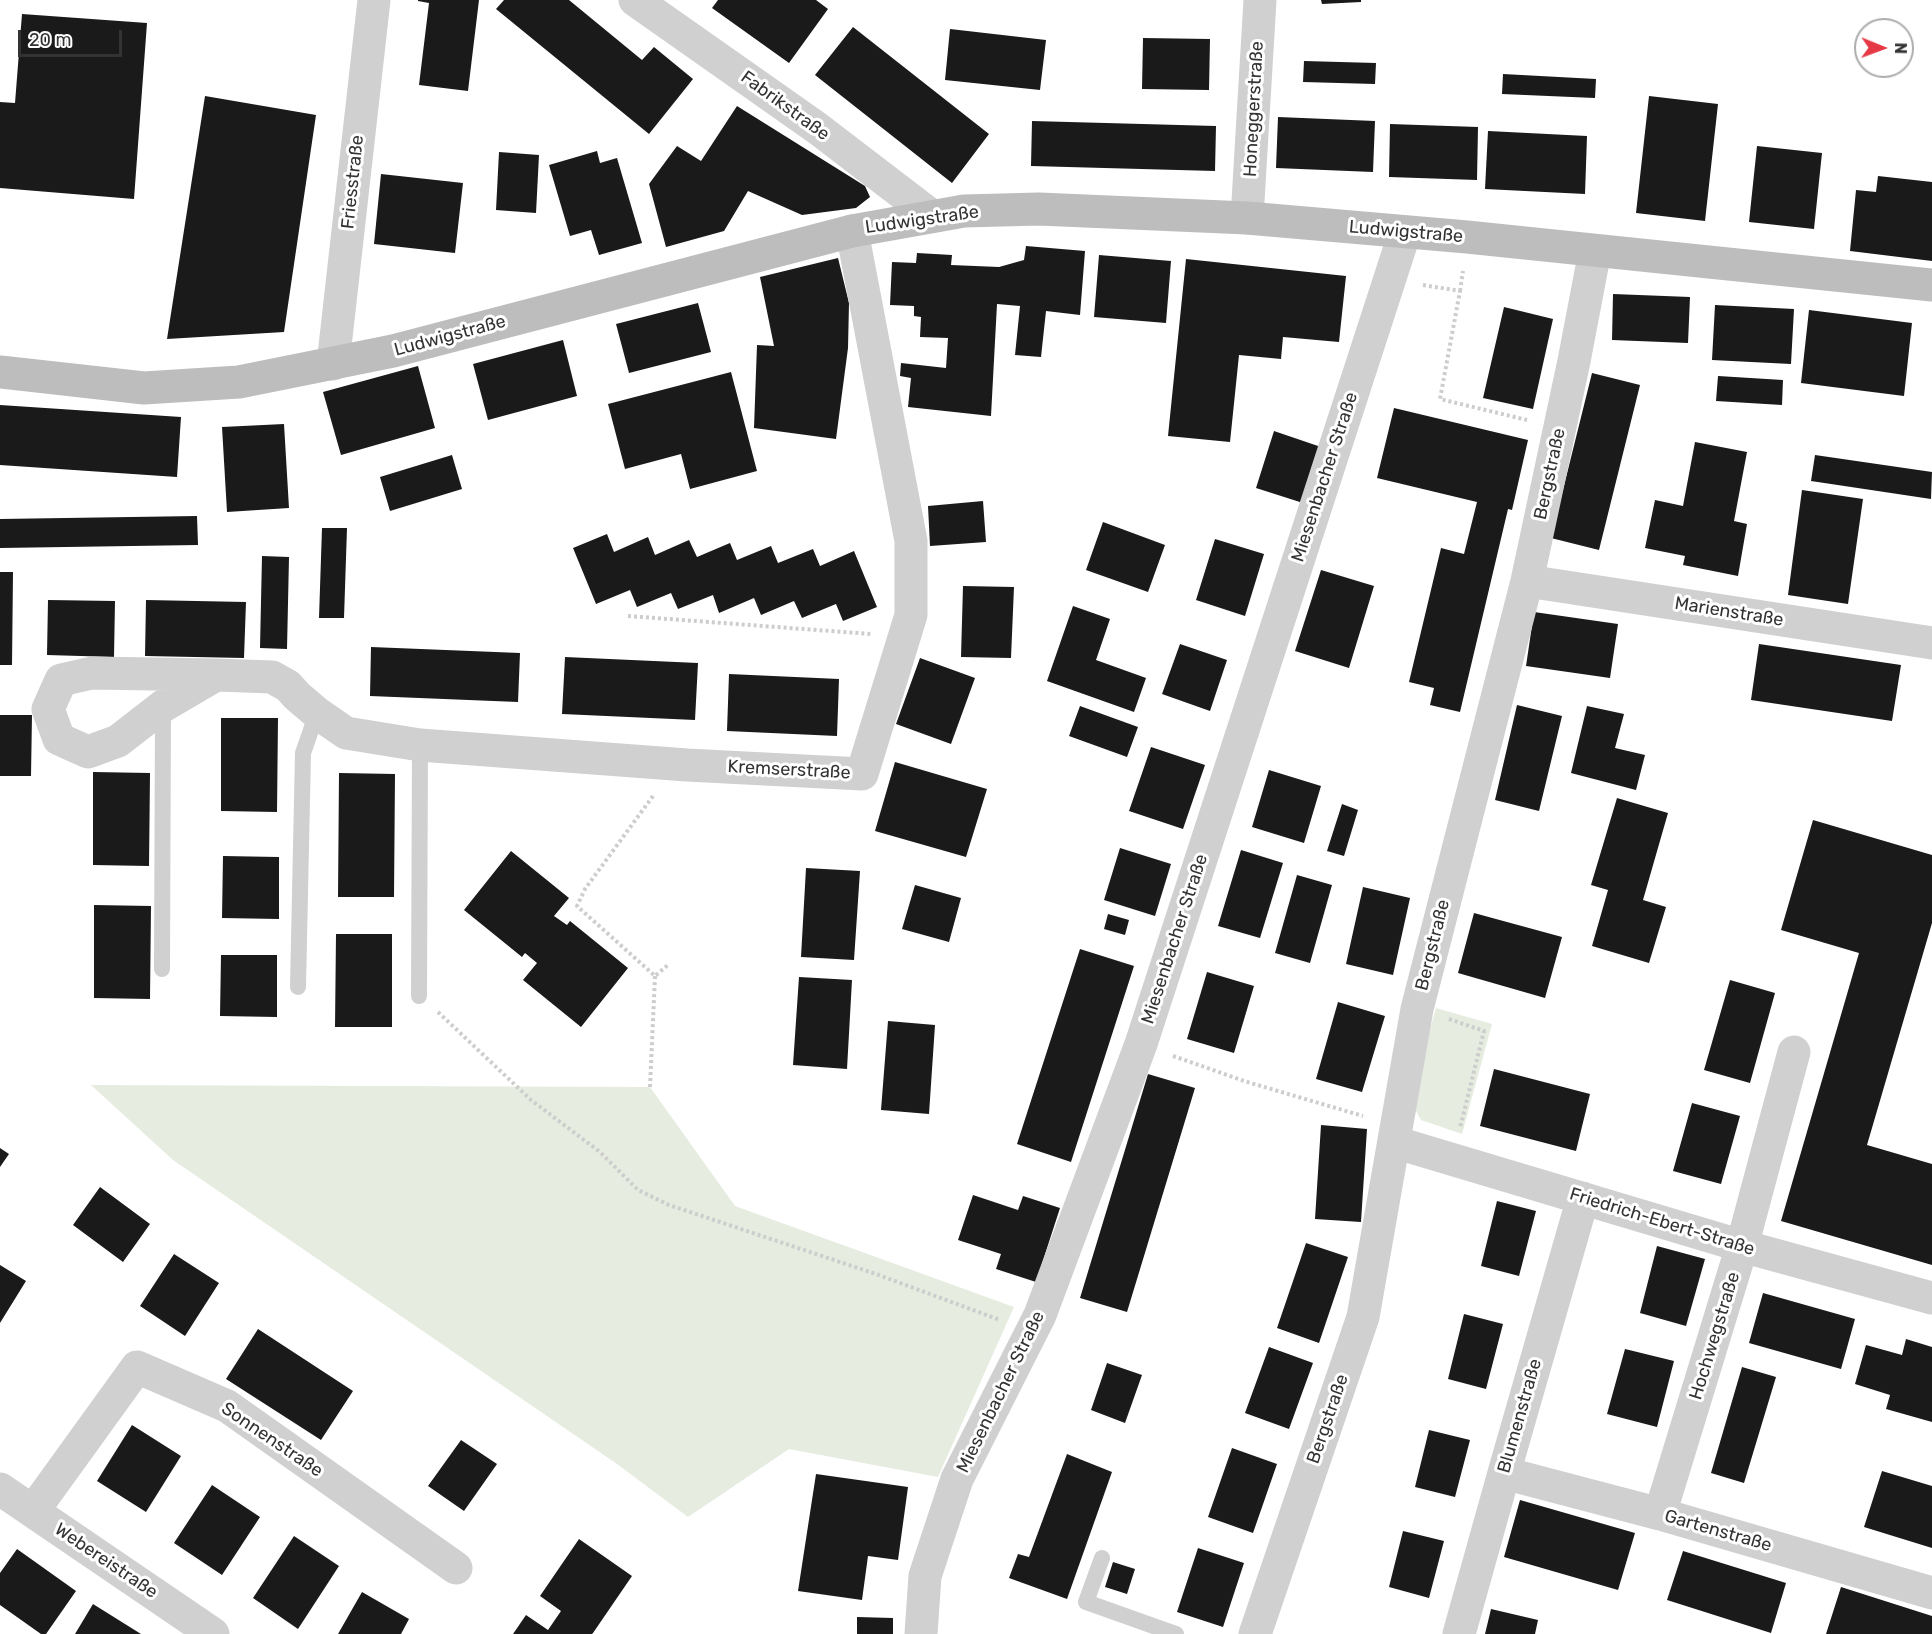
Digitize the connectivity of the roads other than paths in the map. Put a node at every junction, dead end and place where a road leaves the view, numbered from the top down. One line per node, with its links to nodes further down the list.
1 (374, 0): 10 (street, Friesstraße)
2 (635, 0): 4 (street, Fabrikstraße)
3 (1260, 0): 5 (street, Honeggerstraße)
4 (932, 216): 5 (street, Ludwigstraße); 6 (street, Ludwigstraße)
5 (1248, 218): 7 (street, Ludwigstraße)
6 (852, 231): 10 (street, Ludwigstraße); 17 (street, Kremserstraße)
7 (1405, 232): 8 (street, Ludwigstraße); 34 (street, Miesenbacher Straße)
8 (1595, 251): 9 (street, Ludwigstraße); 12 (street, Bergstraße)
9 (1932, 285)
10 (333, 364): 11 (street, Ludwigstraße)
11 (0, 372)
12 (1527, 581): 13 (street, Marienstraße); 22 (street, Bergstraße)
13 (1932, 643)
14 (216, 675): 15 (street, Kremserstraße); 15 (street, Kremserstraße); 16 (street, Kremserstraße)
15 (163, 706): 18 (lane)
16 (317, 713): 17 (street, Kremserstraße); 19 (lane)
17 (420, 745): 20 (lane)
18 (162, 969)
19 (298, 987)
20 (419, 996)
21 (1794, 1052): 24 (street, Hochwegstraße)
22 (1395, 1134): 23 (street, Friedrich-Ebert-Straße); 36 (street, Bergstraße)
23 (1583, 1198): 24 (street, Friedrich-Ebert-Straße); 26 (street, Blumenstraße)
24 (1742, 1246): 25 (street, Friedrich-Ebert-Straße); 29 (street, Hochwegstraße)
25 (1932, 1298)
26 (1504, 1473): 29 (street, Gartenstraße); 37 (street, Blumenstraße)
27 (0, 1489): 28 (street, Webereistraße)
28 (33, 1511): 31 (street, Sonnenstraße); 33 (street, Webereistraße)
29 (1660, 1514): 32 (street, Gartenstraße)
30 (1102, 1558): 35 (lane)
31 (456, 1568)
32 (1932, 1593)
33 (213, 1634)
34 (921, 1634)
35 (1176, 1634)
36 (1255, 1634)
37 (1459, 1634)

